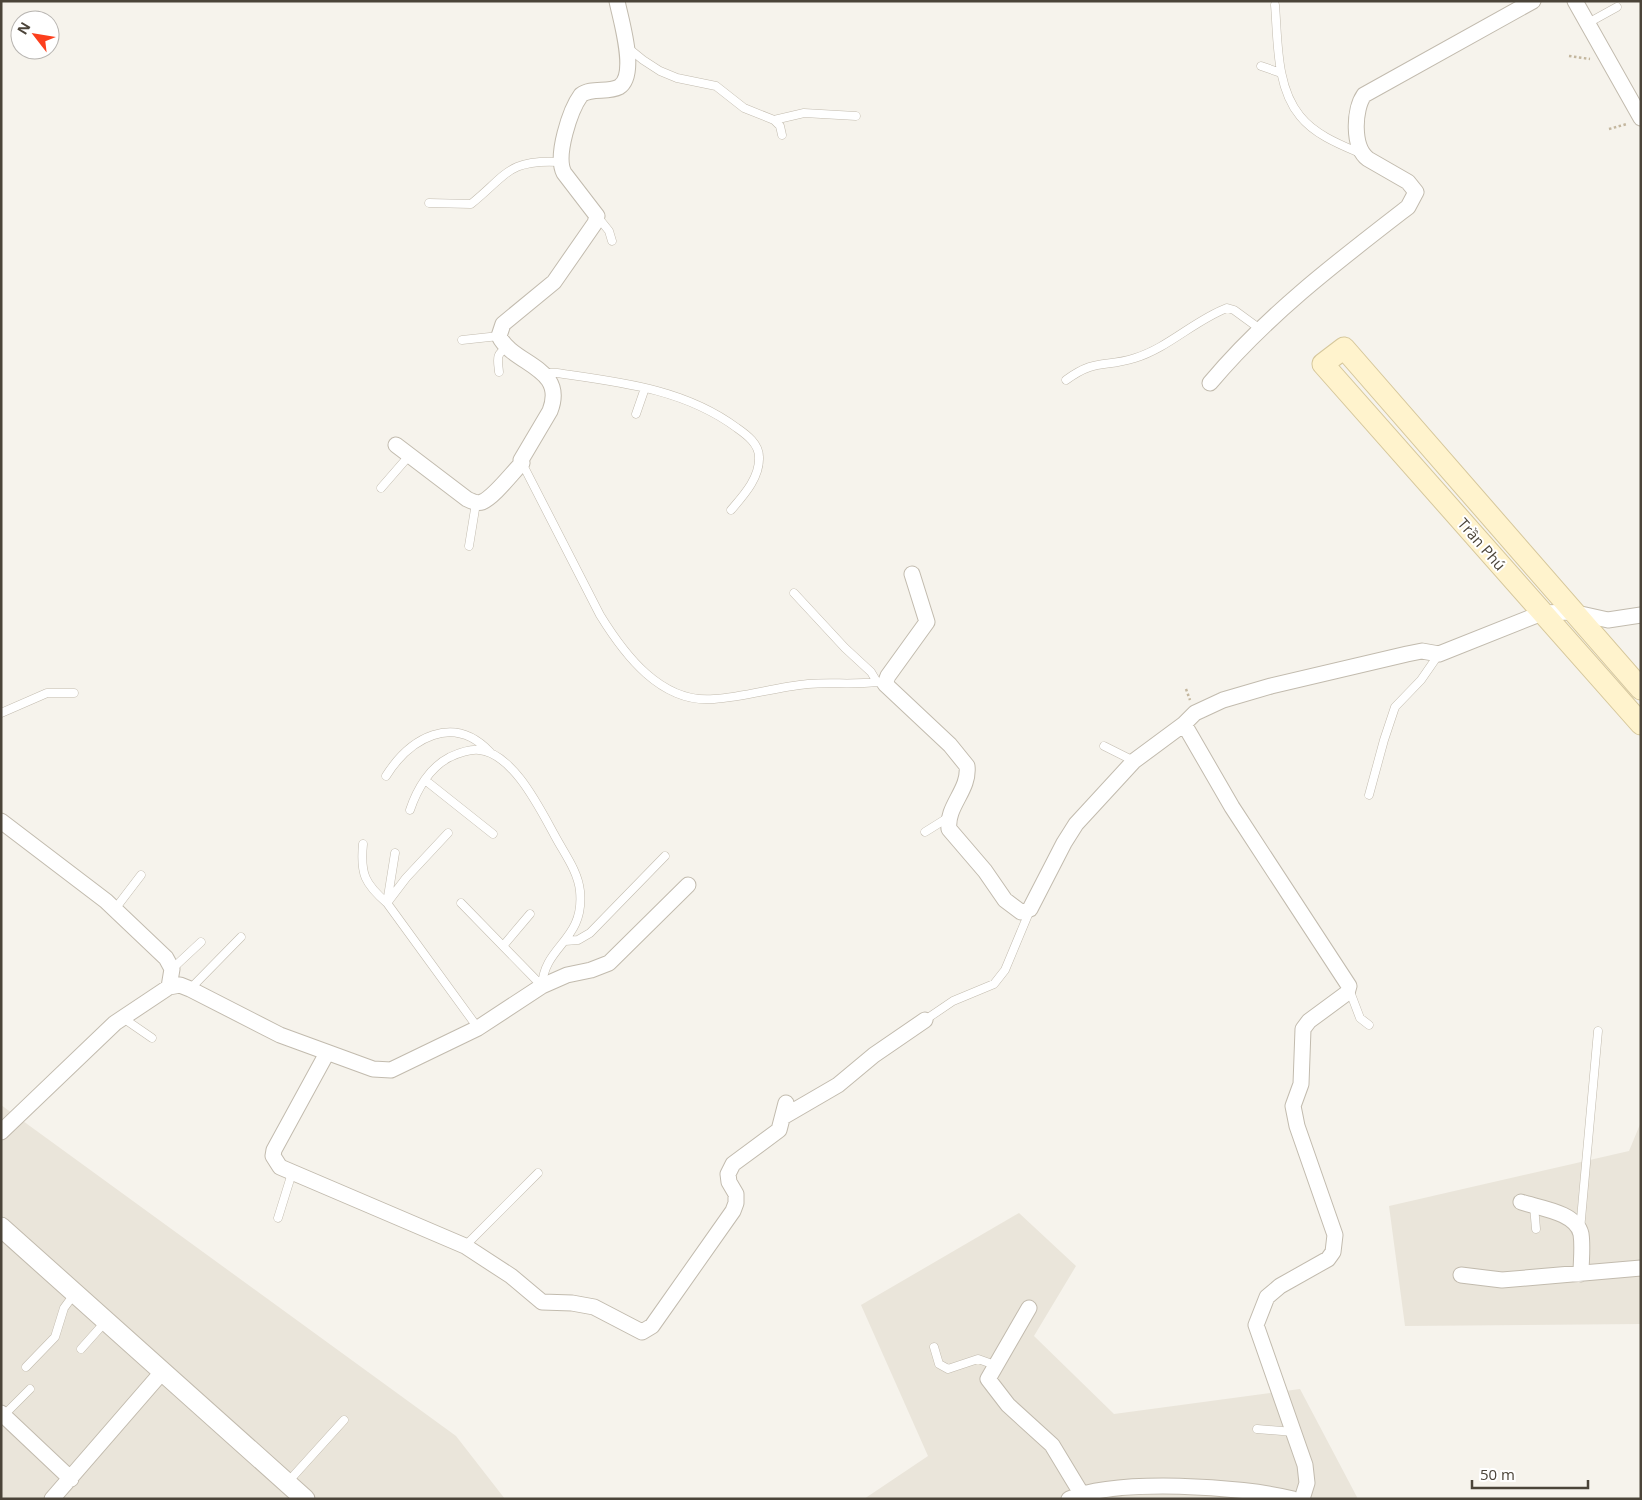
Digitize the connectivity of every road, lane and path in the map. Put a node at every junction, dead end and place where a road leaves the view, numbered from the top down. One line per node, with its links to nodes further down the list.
1 (617, 1): 7 (street)
2 (1533, 1): 15 (street)
3 (1575, 1): 6 (street)
4 (1275, 5): 9 (lane)
5 (1617, 7): 6 (lane)
6 (1588, 23): 12 (street)
7 (625, 44): 11 (lane); 16 (street)
8 (1261, 66): 9 (lane)
9 (1281, 73): 15 (lane)
10 (856, 116): 11 (lane)
11 (774, 120): 14 (lane)
12 (1637, 120): 13 (path)
13 (1609, 129)
14 (782, 135)
15 (1362, 154): 20 (street)
16 (560, 162): 17 (lane); 18 (street)
17 (429, 203)
18 (597, 216): 19 (lane); 22 (street)
19 (612, 241)
20 (1260, 329): 25 (lane); 26 (street)
21 (462, 340): 22 (lane)
22 (503, 342): 23 (lane); 24 (street)
23 (500, 372)
24 (544, 373): 27 (lane); 31 (street)
25 (1066, 380)
26 (1210, 383)
27 (645, 388): 28 (lane); 34 (lane)
28 (636, 414)
29 (396, 446): 30 (street)
30 (408, 457): 32 (lane); 33 (street)
31 (522, 463): 33 (street); 42 (lane)
32 (381, 488)
33 (476, 503): 35 (lane)
34 (731, 510)
35 (468, 546)
36 (912, 574): 42 (street)
37 (794, 593): 42 (lane)
38 (1572, 612): 39 (street); 39 (main road, Trần Phú); 40 (street); 43 (main road, Trần Phú)
39 (1542, 613): 41 (street); 47 (main road, Trần Phú)
40 (1641, 615)
41 (1439, 654): 46 (street); 53 (lane)
42 (881, 683): 55 (street)
43 (1641, 689)
44 (74, 693): 45 (lane)
45 (1, 713)
46 (1184, 724): 50 (street); 78 (street)
47 (1641, 724)
48 (1104, 746): 50 (lane)
49 (490, 753): 51 (lane); 52 (lane); 71 (lane)
50 (1134, 761): 68 (street)
51 (386, 776)
52 (425, 780): 54 (lane); 59 (lane)
53 (1369, 795)
54 (410, 810)
55 (949, 816): 57 (lane); 68 (street)
56 (1, 821): 67 (street)
57 (925, 832)
58 (448, 833): 65 (lane)
59 (493, 834)
60 (363, 844): 65 (lane)
61 (395, 853): 65 (lane)
62 (665, 856): 71 (lane)
63 (141, 874): 67 (lane)
64 (688, 885): 75 (street)
65 (387, 903): 82 (lane)
66 (461, 903): 73 (lane)
67 (115, 909): 74 (street)
68 (1030, 909): 80 (lane)
69 (530, 914): 73 (lane)
70 (241, 937): 77 (lane)
71 (565, 941): 75 (lane)
72 (201, 942): 74 (lane)
73 (502, 946): 75 (lane)
74 (172, 969): 76 (street)
75 (542, 986): 82 (street)
76 (169, 987): 77 (street); 79 (street)
77 (190, 989): 85 (street)
78 (1349, 989): 81 (lane); 110 (street)
79 (122, 1017): 84 (lane); 86 (street)
80 (925, 1020): 94 (street)
81 (1370, 1025)
82 (478, 1028): 85 (street)
83 (1598, 1030): 93 (lane)
84 (152, 1038)
85 (327, 1053): 87 (street)
86 (1, 1132)
87 (292, 1173): 90 (lane); 94 (street)
88 (538, 1173): 94 (lane)
89 (1528, 1204): 92 (lane); 93 (street)
90 (278, 1218)
91 (1, 1227): 98 (street)
92 (1536, 1229)
93 (1580, 1232): 96 (street)
94 (465, 1246)
95 (1641, 1268): 96 (street)
96 (1581, 1274): 97 (street)
97 (1460, 1276)
98 (74, 1293): 100 (street); 104 (lane)
99 (1029, 1308): 103 (street)
100 (106, 1321): 102 (lane); 105 (street)
101 (934, 1347): 103 (lane)
102 (81, 1349)
103 (995, 1365): 113 (street)
104 (26, 1367)
105 (163, 1371): 111 (street); 112 (street)
106 (30, 1389): 107 (lane)
107 (3, 1414): 112 (street)
108 (344, 1420): 111 (lane)
109 (1257, 1429): 110 (lane)
110 (1294, 1432): 117 (street)
111 (287, 1483): 115 (street)
112 (70, 1488): 114 (street)
113 (1075, 1496): 116 (street)
114 (52, 1499)
115 (305, 1499)
116 (1293, 1499)
117 (1302, 1499)

